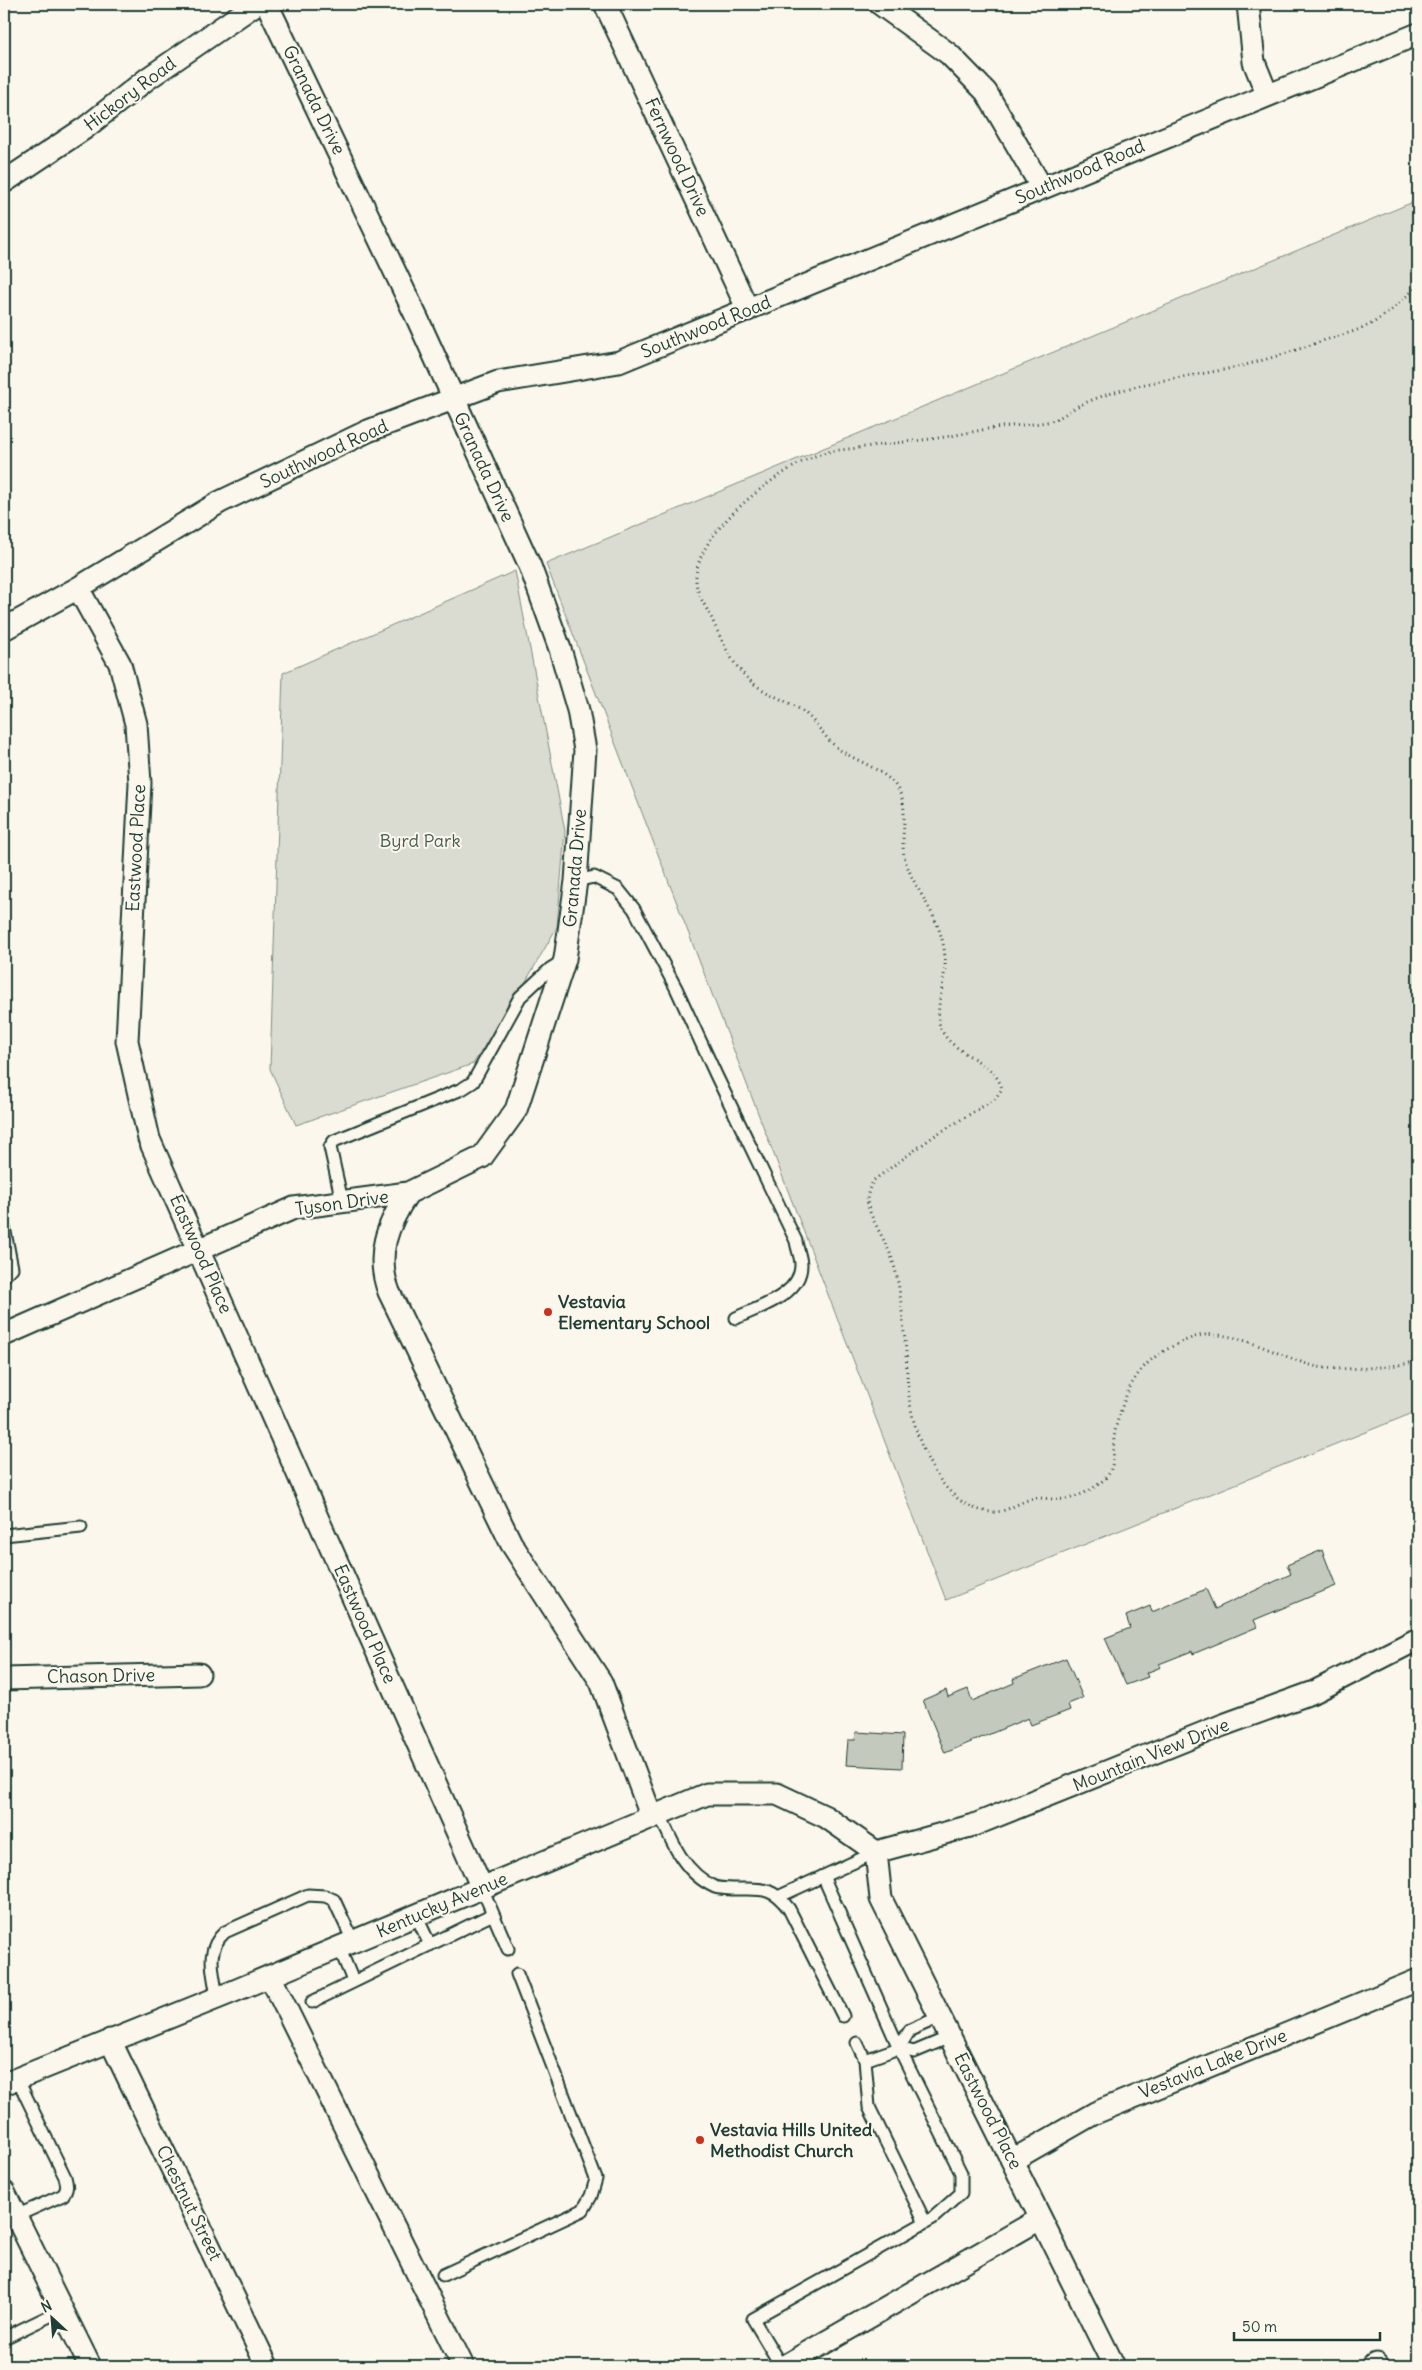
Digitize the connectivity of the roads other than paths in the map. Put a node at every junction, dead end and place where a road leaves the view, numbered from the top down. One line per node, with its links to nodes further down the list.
1 (256, 4): 8 (street, Hickory Road)
2 (267, 4): 11 (street, Granada Drive)
3 (605, 4): 10 (street, Fernwood Drive)
4 (880, 4): 9 (street)
5 (1248, 4): 7 (street)
6 (1418, 34): 7 (street, Southwood Road)
7 (1267, 94): 9 (street, Southwood Road)
8 (4, 182)
9 (1042, 188): 10 (street, Southwood Road)
10 (748, 310): 11 (street, Southwood Road)
11 (453, 400): 12 (street, Southwood Road); 14 (street, Granada Drive)
12 (78, 588): 13 (street, Southwood Road); 19 (street, Eastwood Place)
13 (4, 629)
14 (576, 881): 15 (street, Granada Drive); 21 (lane)
15 (565, 959): 16 (street, Tyson Drive); 17 (lane)
16 (408, 1193): 17 (street, Tyson Drive); 28 (street)
17 (342, 1201): 19 (street, Tyson Drive)
18 (4, 1227): 20 (lane)
19 (199, 1250): 22 (street, Tyson Drive); 31 (street, Eastwood Place)
20 (4, 1276)
21 (736, 1318)
22 (4, 1335)
23 (81, 1526): 24 (lane)
24 (4, 1534)
25 (1418, 1639): 29 (street, Mountain View Drive)
26 (199, 1674): 27 (street, Chason Drive)
27 (4, 1678)
28 (656, 1816): 29 (street, Kentucky Avenue); 31 (street, Kentucky Avenue); 32 (lane)
29 (876, 1852): 30 (lane); 45 (street, Eastwood Place)
30 (823, 1876): 32 (lane); 49 (lane)
31 (482, 1888): 33 (lane); 34 (street, Kentucky Avenue)
32 (780, 1896): 44 (lane)
33 (493, 1914): 36 (lane); 37 (lane)
34 (416, 1915): 35 (street, Kentucky Avenue); 36 (lane)
35 (346, 1944): 39 (street, Kentucky Avenue); 41 (lane); 42 (lane)
36 (430, 1946): 41 (lane)
37 (508, 1948)
38 (517, 1974): 57 (lane)
39 (270, 1976): 42 (street, Kentucky Avenue); 62 (street)
40 (1418, 1980): 52 (street, Vestavia Lake Drive)
41 (353, 1981): 43 (lane)
42 (218, 1998): 47 (street, Kentucky Avenue)
43 (312, 2002)
44 (843, 2016)
45 (940, 2017): 46 (street, Eastwood Place); 49 (lane)
46 (950, 2036): 49 (lane); 52 (street, Eastwood Place)
47 (110, 2040): 51 (street, Kentucky Avenue); 61 (street, Chestnut Street)
48 (857, 2043): 50 (lane)
49 (899, 2048): 50 (lane); 56 (lane)
50 (865, 2060): 56 (lane)
51 (10, 2081): 54 (lane)
52 (1013, 2160): 55 (street, Eastwood Place)
53 (4, 2192): 54 (street)
54 (16, 2216): 58 (street)
55 (1040, 2219): 63 (street); 64 (street, Eastwood Place)
56 (925, 2222): 63 (lane)
57 (443, 2275)
58 (62, 2310): 59 (lane); 60 (street)
59 (4, 2338)
60 (84, 2364)
61 (267, 2366)
62 (464, 2366)
63 (782, 2366)
64 (1114, 2366)

